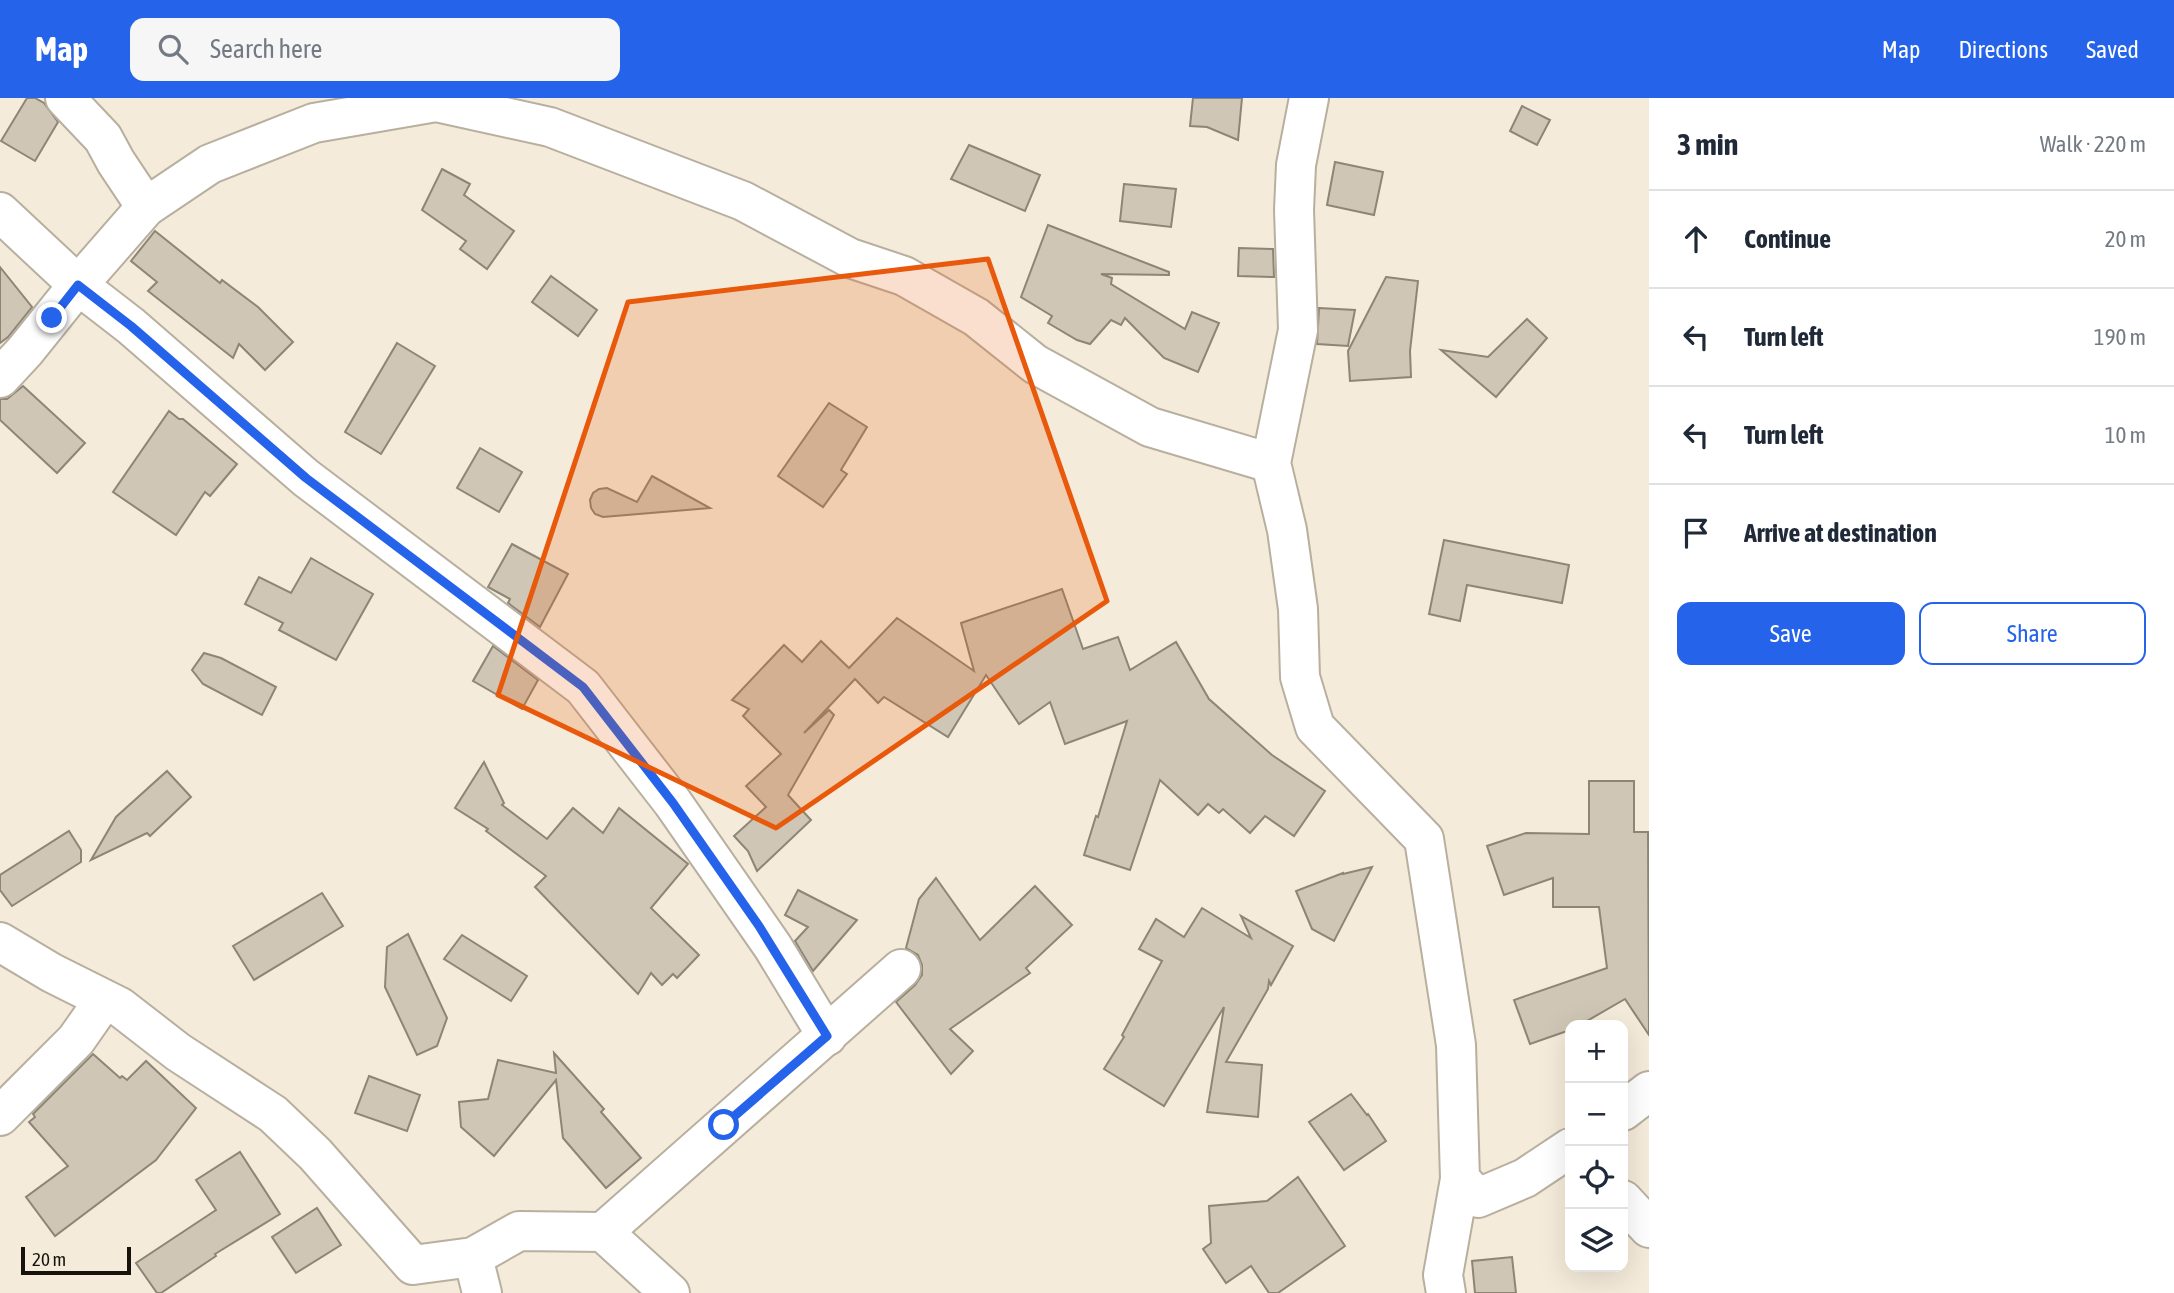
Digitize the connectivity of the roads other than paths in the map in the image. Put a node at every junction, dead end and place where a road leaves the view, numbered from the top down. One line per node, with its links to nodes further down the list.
1 (65, 98): 4 (street)
2 (1309, 98): 8 (street)
3 (305, 111): 4 (street); 8 (street)
4 (146, 207): 6 (street)
5 (0, 212): 6 (street)
6 (78, 285): 7 (street); 12 (street)
7 (0, 378)
8 (1271, 463): 17 (street)
9 (0, 942): 11 (street)
10 (901, 969): 12 (street)
11 (104, 1000): 15 (street); 21 (street)
12 (827, 1036): 20 (street)
13 (1649, 1091): 14 (street)
14 (1628, 1107)
15 (0, 1116)
16 (1565, 1151): 17 (street)
17 (1460, 1178): 24 (street)
18 (1628, 1205): 19 (street)
19 (1649, 1228)
20 (603, 1232): 21 (street); 23 (street)
21 (472, 1257): 22 (street)
22 (482, 1293)
23 (670, 1293)
24 (1446, 1293)

